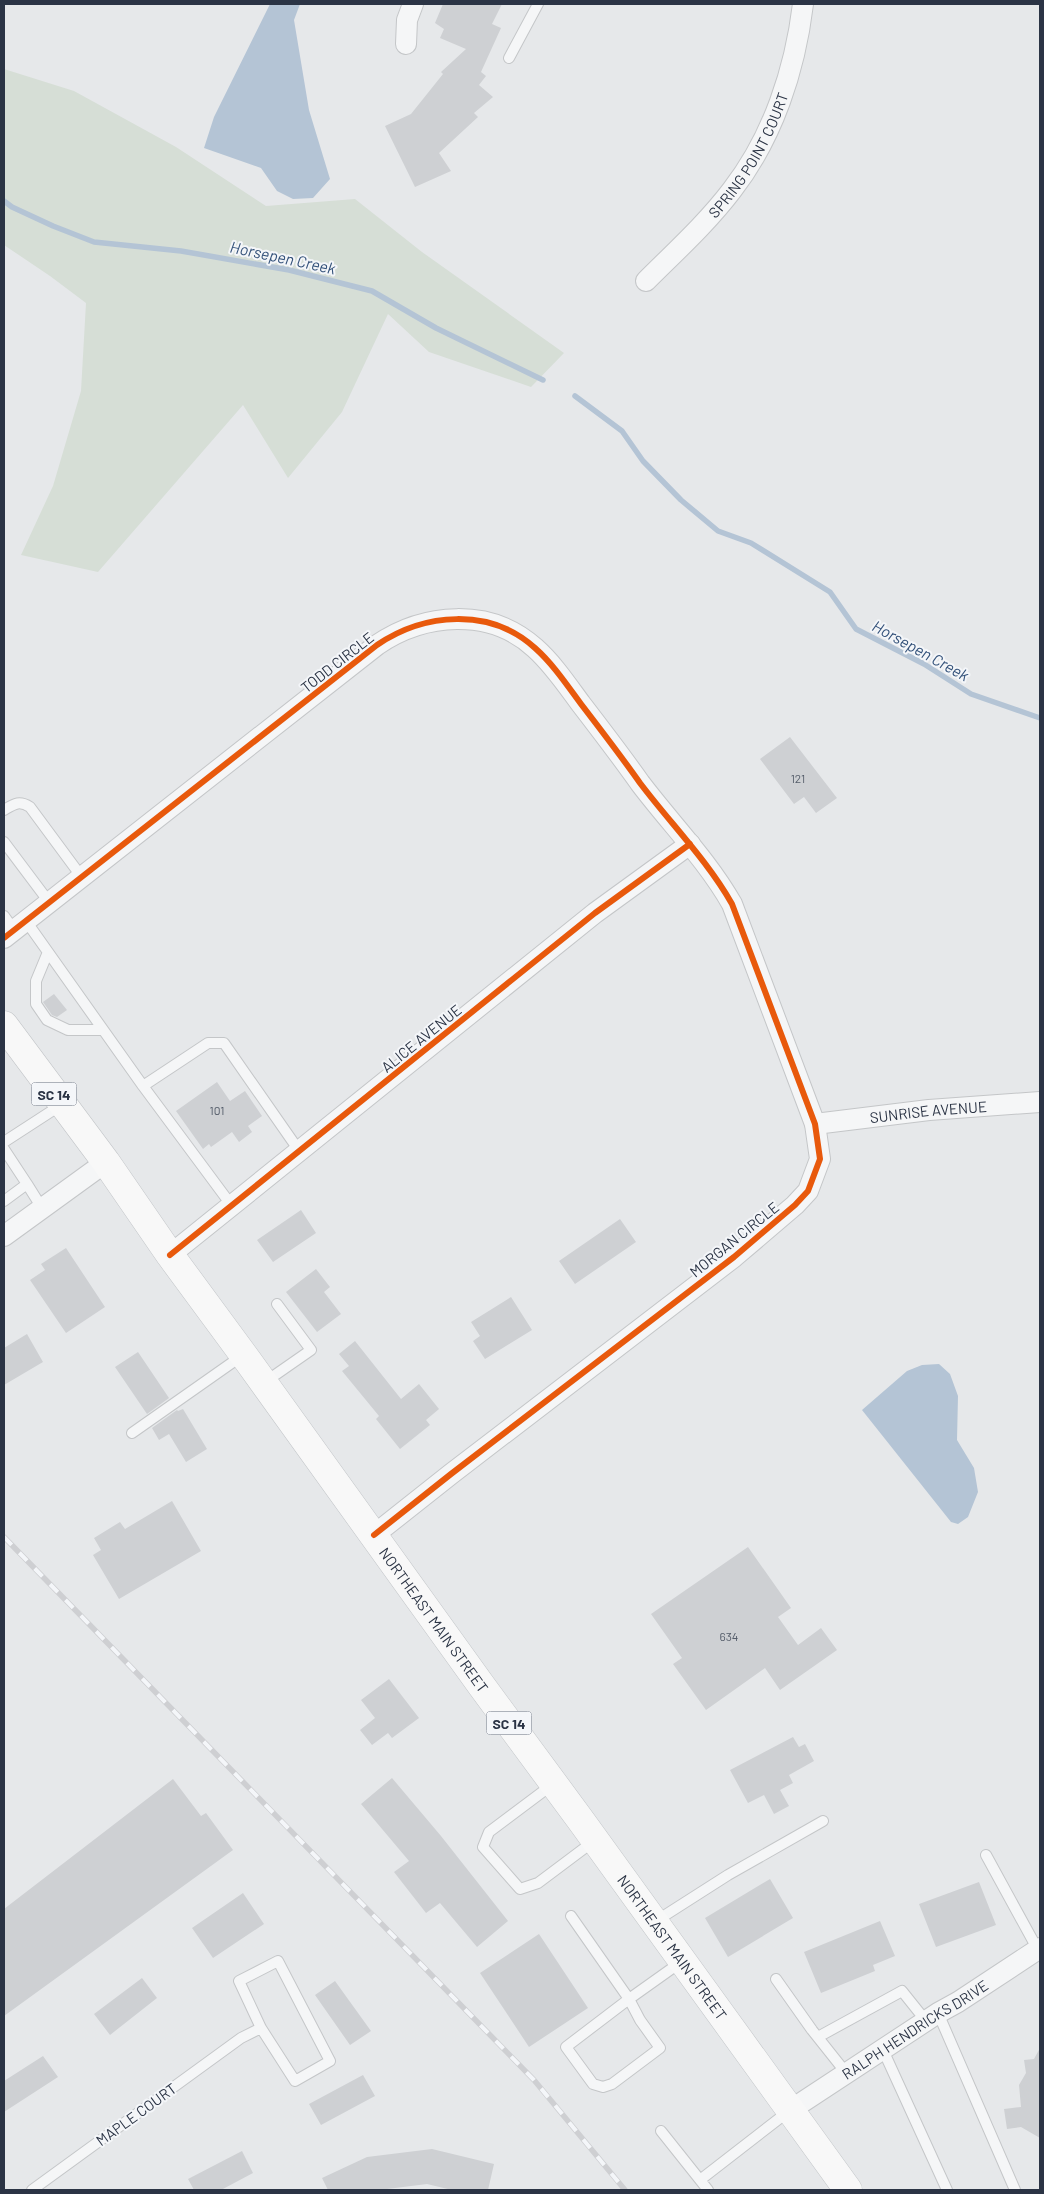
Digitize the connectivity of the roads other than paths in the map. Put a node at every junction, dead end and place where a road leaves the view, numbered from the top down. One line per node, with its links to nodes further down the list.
1 (413, 4): 4 (street)
2 (538, 4): 5 (lane)
3 (803, 4): 6 (street, SPRING POINT COURT)
4 (406, 44)
5 (509, 58)
6 (646, 281)
7 (4, 810): 10 (lane)
8 (4, 842): 11 (lane)
9 (690, 844): 10 (street, TODD CIRCLE); 19 (street, MORGAN CIRCLE); 22 (street, ALICE AVENUE)
10 (81, 876): 11 (street, TODD CIRCLE)
11 (49, 902): 12 (street, TODD CIRCLE)
12 (12, 926): 13 (lane)
13 (48, 952): 15 (lane); 15 (lane)
14 (4, 1025): 18 (main road, NORTHEAST MAIN STREET / SC 14)
15 (103, 1030): 16 (lane)
16 (144, 1086): 22 (lane); 26 (lane)
17 (1040, 1102): 19 (street, SUNRISE AVENUE)
18 (62, 1105): 20 (lane); 23 (main road, NORTHEAST MAIN STREET / SC 14)
19 (815, 1124): 34 (street, MORGAN CIRCLE)
20 (4, 1142)
21 (4, 1148): 24 (lane)
22 (300, 1152): 26 (street, ALICE AVENUE)
23 (106, 1162): 27 (street); 29 (main road, NORTHEAST MAIN STREET / SC 14)
24 (27, 1184): 25 (lane); 27 (lane)
25 (4, 1201)
26 (232, 1206): 29 (street, ALICE AVENUE)
27 (42, 1208): 28 (street)
28 (4, 1236)
29 (170, 1255): 31 (main road, NORTHEAST MAIN STREET / SC 14)
30 (277, 1304): 32 (lane)
31 (244, 1354): 32 (main road, NORTHEAST MAIN STREET / SC 14); 33 (lane)
32 (264, 1383): 34 (main road, NORTHEAST MAIN STREET / SC 14)
33 (132, 1433)
34 (374, 1535): 35 (main road, NORTHEAST MAIN STREET / SC 14)
35 (554, 1784): 37 (main road, NORTHEAST MAIN STREET / SC 14); 37 (lane)
36 (823, 1821): 40 (lane)
37 (595, 1840): 40 (main road, NORTHEAST MAIN STREET / SC 14)
38 (986, 1855): 41 (lane)
39 (571, 1916): 44 (lane)
40 (653, 1923): 42 (main road, NORTHEAST MAIN STREET / SC 14)
41 (1039, 1949): 45 (street, RALPH HENDRICKS DRIVE)
42 (681, 1962): 44 (lane); 50 (main road, NORTHEAST MAIN STREET / SC 14)
43 (776, 1980): 47 (lane)
44 (629, 1999): 44 (lane)
45 (932, 2017): 47 (lane); 48 (street, RALPH HENDRICKS DRIVE); 57 (lane)
46 (261, 2028): 46 (lane); 53 (lane, MAPLE COURT)
47 (818, 2037): 49 (lane)
48 (883, 2050): 49 (street, RALPH HENDRICKS DRIVE); 56 (lane)
49 (847, 2074): 50 (street, RALPH HENDRICKS DRIVE)
50 (789, 2111): 52 (lane); 55 (main road, NORTHEAST MAIN STREET / SC 14)
51 (661, 2131): 52 (lane)
52 (700, 2180): 54 (lane)
53 (32, 2190)
54 (708, 2190)
55 (848, 2190)
56 (947, 2190)
57 (1016, 2190)

